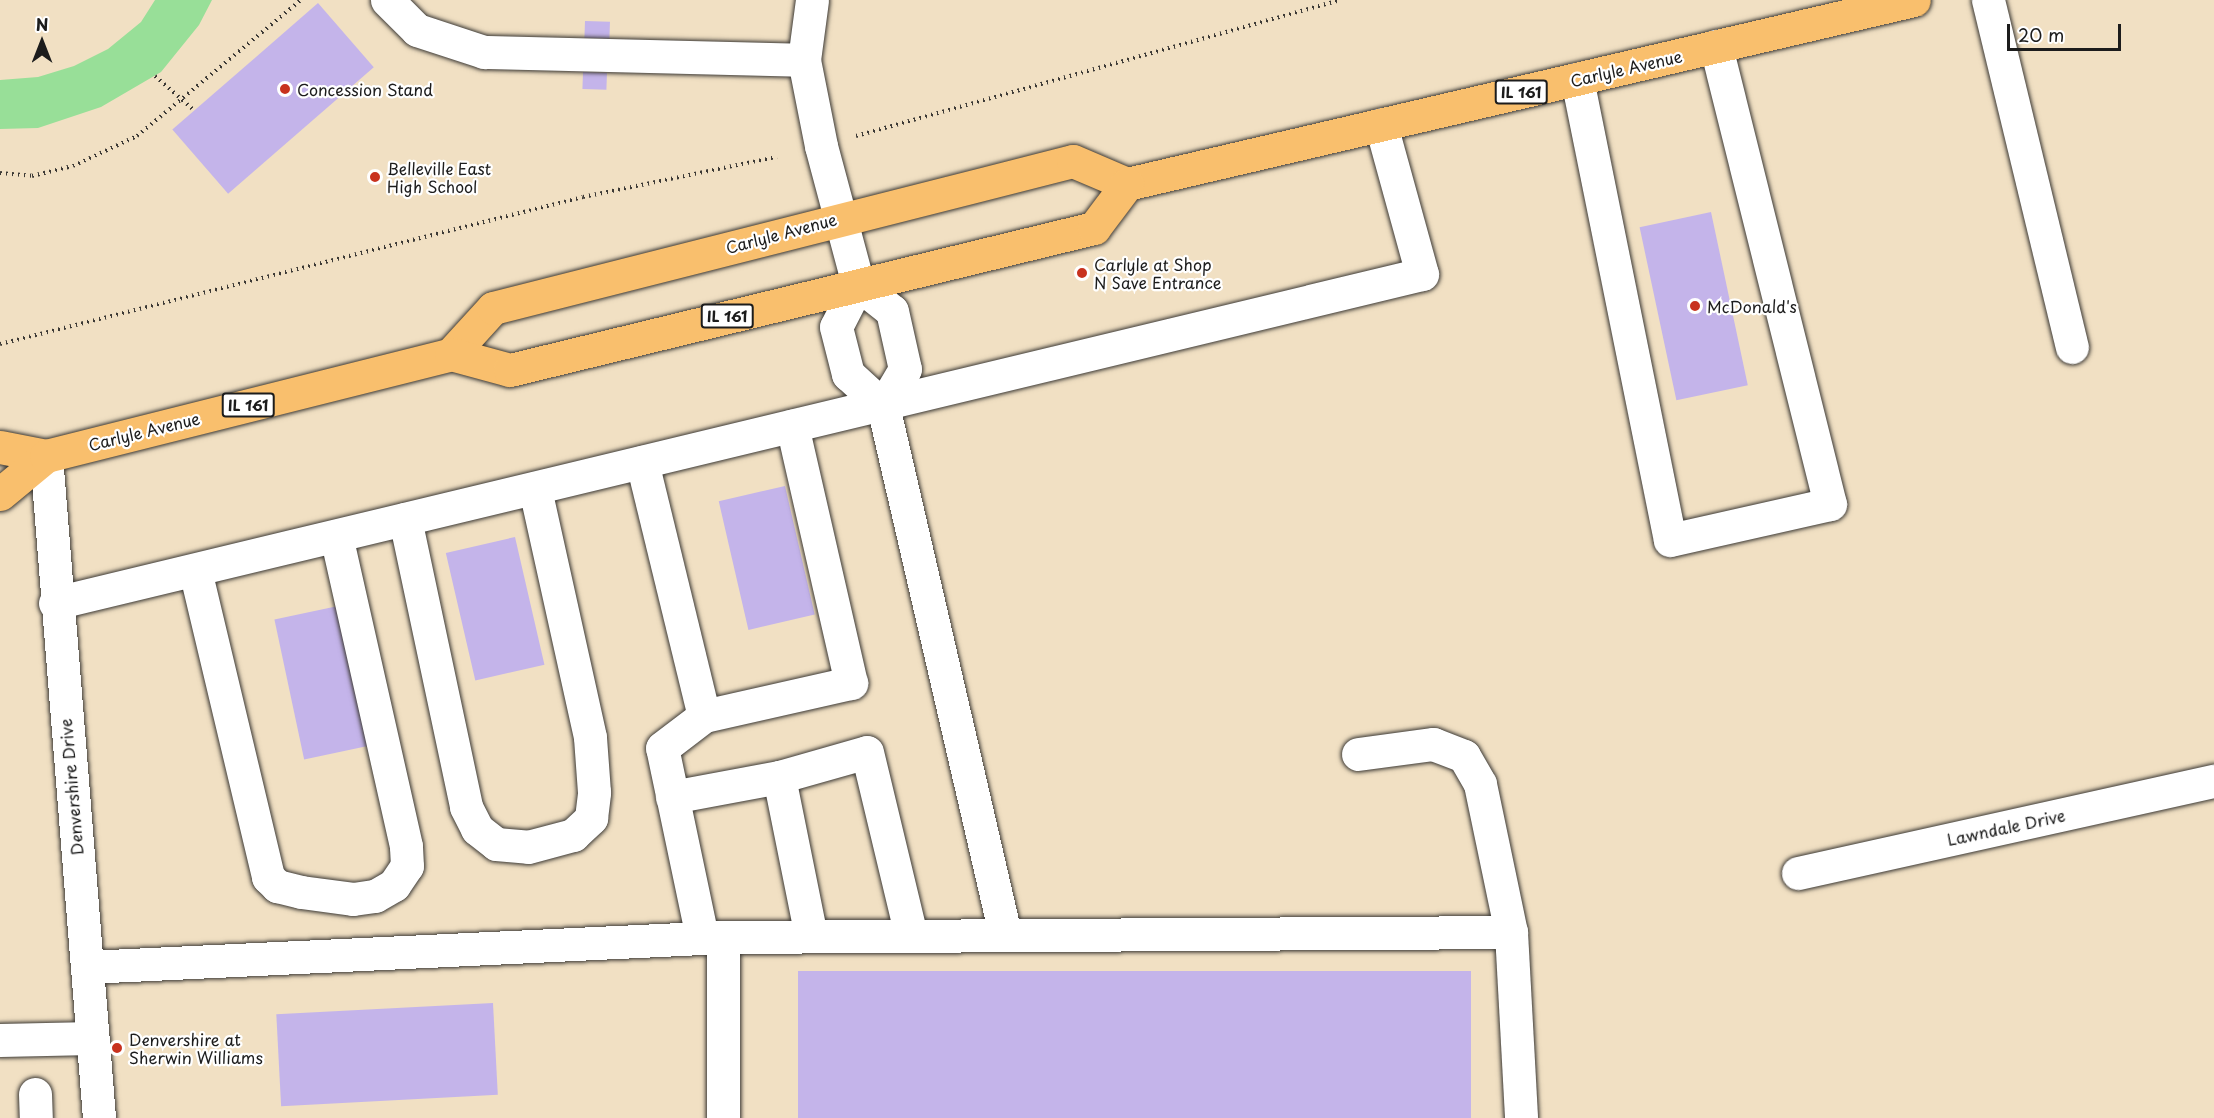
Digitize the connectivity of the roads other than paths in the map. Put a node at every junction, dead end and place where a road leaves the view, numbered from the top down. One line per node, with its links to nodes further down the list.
1 (387, 0): 6 (street)
2 (812, 0): 6 (street)
3 (1914, 0): 5 (main road, Carlyle Avenue / IL 161)
4 (1988, 0): 12 (street)
5 (1716, 46): 7 (main road, Carlyle Avenue / IL 161); 7 (street)
6 (804, 60): 10 (street)
7 (1577, 79): 8 (main road, Carlyle Avenue / IL 161)
8 (1380, 125): 9 (main road, Carlyle Avenue / IL 161); 14 (street)
9 (1127, 184): 10 (main road, Carlyle Avenue); 11 (main road, Carlyle Avenue / IL 161)
10 (842, 218): 11 (street); 13 (main road, Carlyle Avenue)
11 (858, 284): 13 (main road, Carlyle Avenue / IL 161); 14 (street); 14 (street)
12 (2072, 347)
13 (451, 354): 17 (main road, Carlyle Avenue / IL 161)
14 (883, 406): 15 (street); 32 (street)
15 (792, 426): 18 (street); 25 (street)
16 (0, 447): 17 (main road, Carlyle Avenue / IL 161)
17 (46, 456): 20 (main road, Carlyle Avenue / IL 161); 24 (street, Denvershire Drive)
18 (642, 462): 19 (street); 25 (street)
19 (535, 488): 21 (street); 21 (street)
20 (0, 494)
21 (405, 519): 22 (street)
22 (336, 536): 23 (street); 23 (street)
23 (195, 570): 24 (street)
24 (55, 603): 36 (street, Denvershire Drive)
25 (704, 716): 29 (street)
26 (1358, 754): 31 (street)
27 (778, 777): 29 (street); 33 (street); 34 (street)
28 (2214, 781): 30 (street, Lawndale Drive)
29 (672, 797): 35 (street)
30 (1798, 873)
31 (1511, 932): 32 (street); 41 (street)
32 (1005, 934): 33 (street)
33 (911, 935): 34 (street)
34 (811, 936): 35 (street)
35 (713, 937): 36 (street); 40 (street)
36 (87, 967): 37 (street, Denvershire Drive)
37 (92, 1038): 38 (street); 39 (street, Denvershire Drive)
38 (0, 1040)
39 (99, 1118)
40 (723, 1118)
41 (1521, 1118)

